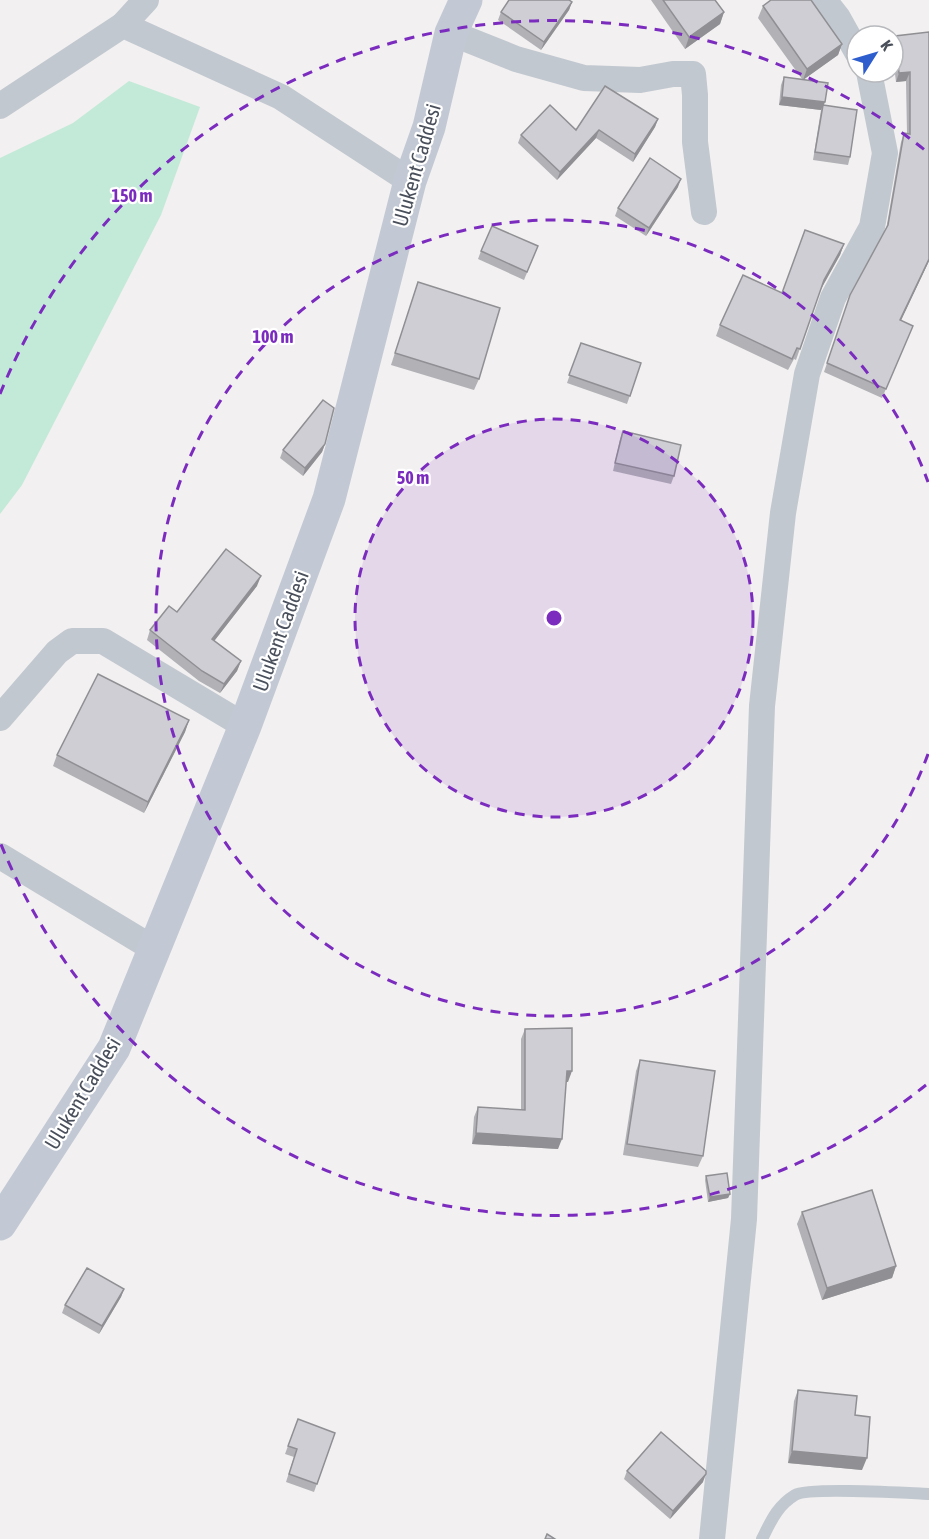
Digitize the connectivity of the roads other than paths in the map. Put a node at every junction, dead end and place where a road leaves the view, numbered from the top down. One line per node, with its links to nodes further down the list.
1 (146, 0): 4 (street)
2 (466, 0): 6 (street, Ulukent Caddesi)
3 (824, 0): 5 (street)
4 (123, 25): 8 (street); 9 (street)
5 (845, 31)
6 (451, 33): 9 (street, Ulukent Caddesi); 10 (street)
7 (871, 84): 17 (street)
8 (0, 106)
9 (410, 181): 12 (street, Ulukent Caddesi)
10 (704, 212)
11 (0, 718): 12 (street)
12 (244, 726): 14 (street, Ulukent Caddesi)
13 (0, 856): 14 (street)
14 (154, 949): 15 (street, Ulukent Caddesi)
15 (2, 1217)
16 (929, 1494): 18 (lane)
17 (712, 1539)
18 (762, 1539)

